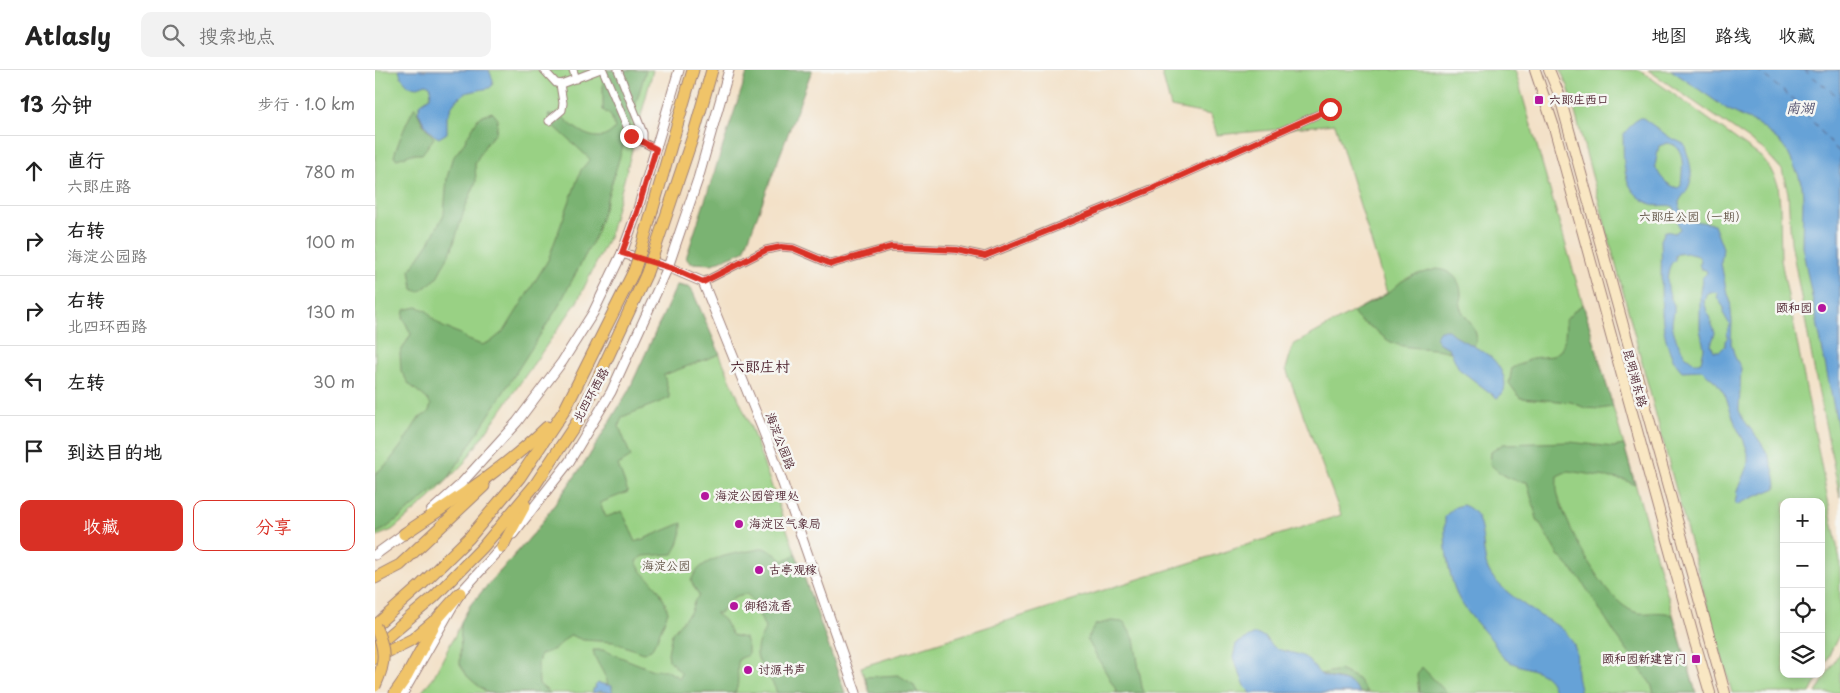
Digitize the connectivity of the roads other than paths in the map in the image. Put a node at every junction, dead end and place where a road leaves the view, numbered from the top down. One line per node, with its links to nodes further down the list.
1 (544, 70): 14 (street)
2 (573, 70): 13 (street)
3 (598, 70): 12 (street)
4 (603, 70): 17 (street)
5 (618, 70): 17 (street)
6 (679, 70): 18 (street)
7 (693, 70): 22 (highway, 北四环西路, bridge)
8 (712, 70): 24 (highway, 北四环西路, bridge)
9 (729, 70): 20 (street, 北四环西路)
10 (1535, 70): 39 (main road, 昆明湖东路)
11 (1549, 70): 40 (main road, 昆明湖东路)
12 (589, 72): 13 (street)
13 (576, 79): 14 (street)
14 (560, 84): 16 (street)
15 (1330, 109): 21 (street)
16 (549, 121)
17 (643, 142): 18 (street)
18 (656, 149): 19 (street)
19 (622, 253): 20 (street); 25 (street)
20 (668, 267): 21 (street); 26 (street, 北四环西路)
21 (703, 282): 38 (street, 海淀公园路)
22 (564, 411): 23 (highway); 32 (highway, 北四环西路)
23 (524, 449): 25 (highway); 29 (highway)
24 (535, 486): 26 (highway); 33 (highway, 北四环西路)
25 (404, 534): 27 (street); 28 (street)
26 (502, 547): 30 (street, 北四环西路)
27 (375, 548)
28 (375, 555)
29 (381, 576)
30 (460, 593): 31 (highway); 37 (street, 北四环西路)
31 (438, 618): 34 (highway); 36 (highway)
32 (375, 626): 35 (highway, bridge)
33 (375, 648)
34 (375, 658)
35 (375, 686)
36 (395, 693)
37 (403, 693)
38 (856, 693)
39 (1710, 693)
40 (1725, 693)

